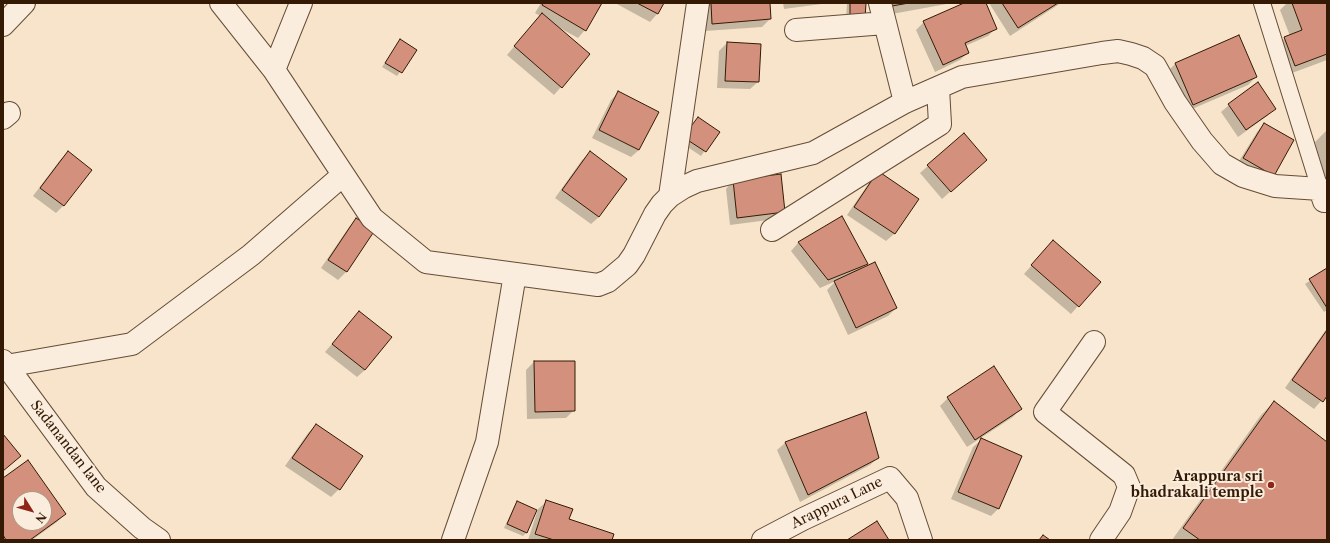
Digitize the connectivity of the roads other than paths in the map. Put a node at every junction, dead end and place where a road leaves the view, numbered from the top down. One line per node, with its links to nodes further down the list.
1 (24, 3): 7 (street)
2 (221, 3): 9 (street)
3 (301, 3): 9 (street)
4 (698, 3): 13 (street)
5 (1262, 3): 14 (lane)
6 (882, 13): 8 (street); 11 (street)
7 (3, 25)
8 (796, 30)
9 (274, 70): 12 (street)
10 (938, 88): 11 (street); 14 (street); 15 (street)
11 (905, 102): 13 (street)
12 (343, 175): 16 (street); 18 (street)
13 (670, 196): 16 (street)
14 (1325, 200)
15 (772, 230)
16 (514, 274): 20 (street)
17 (1094, 342): 23 (street)
18 (4, 365): 19 (street, Sadanandan lane)
19 (159, 540)
20 (453, 540)
21 (763, 540): 22 (street, Arappura Lane)
22 (921, 540)
23 (1101, 540)

